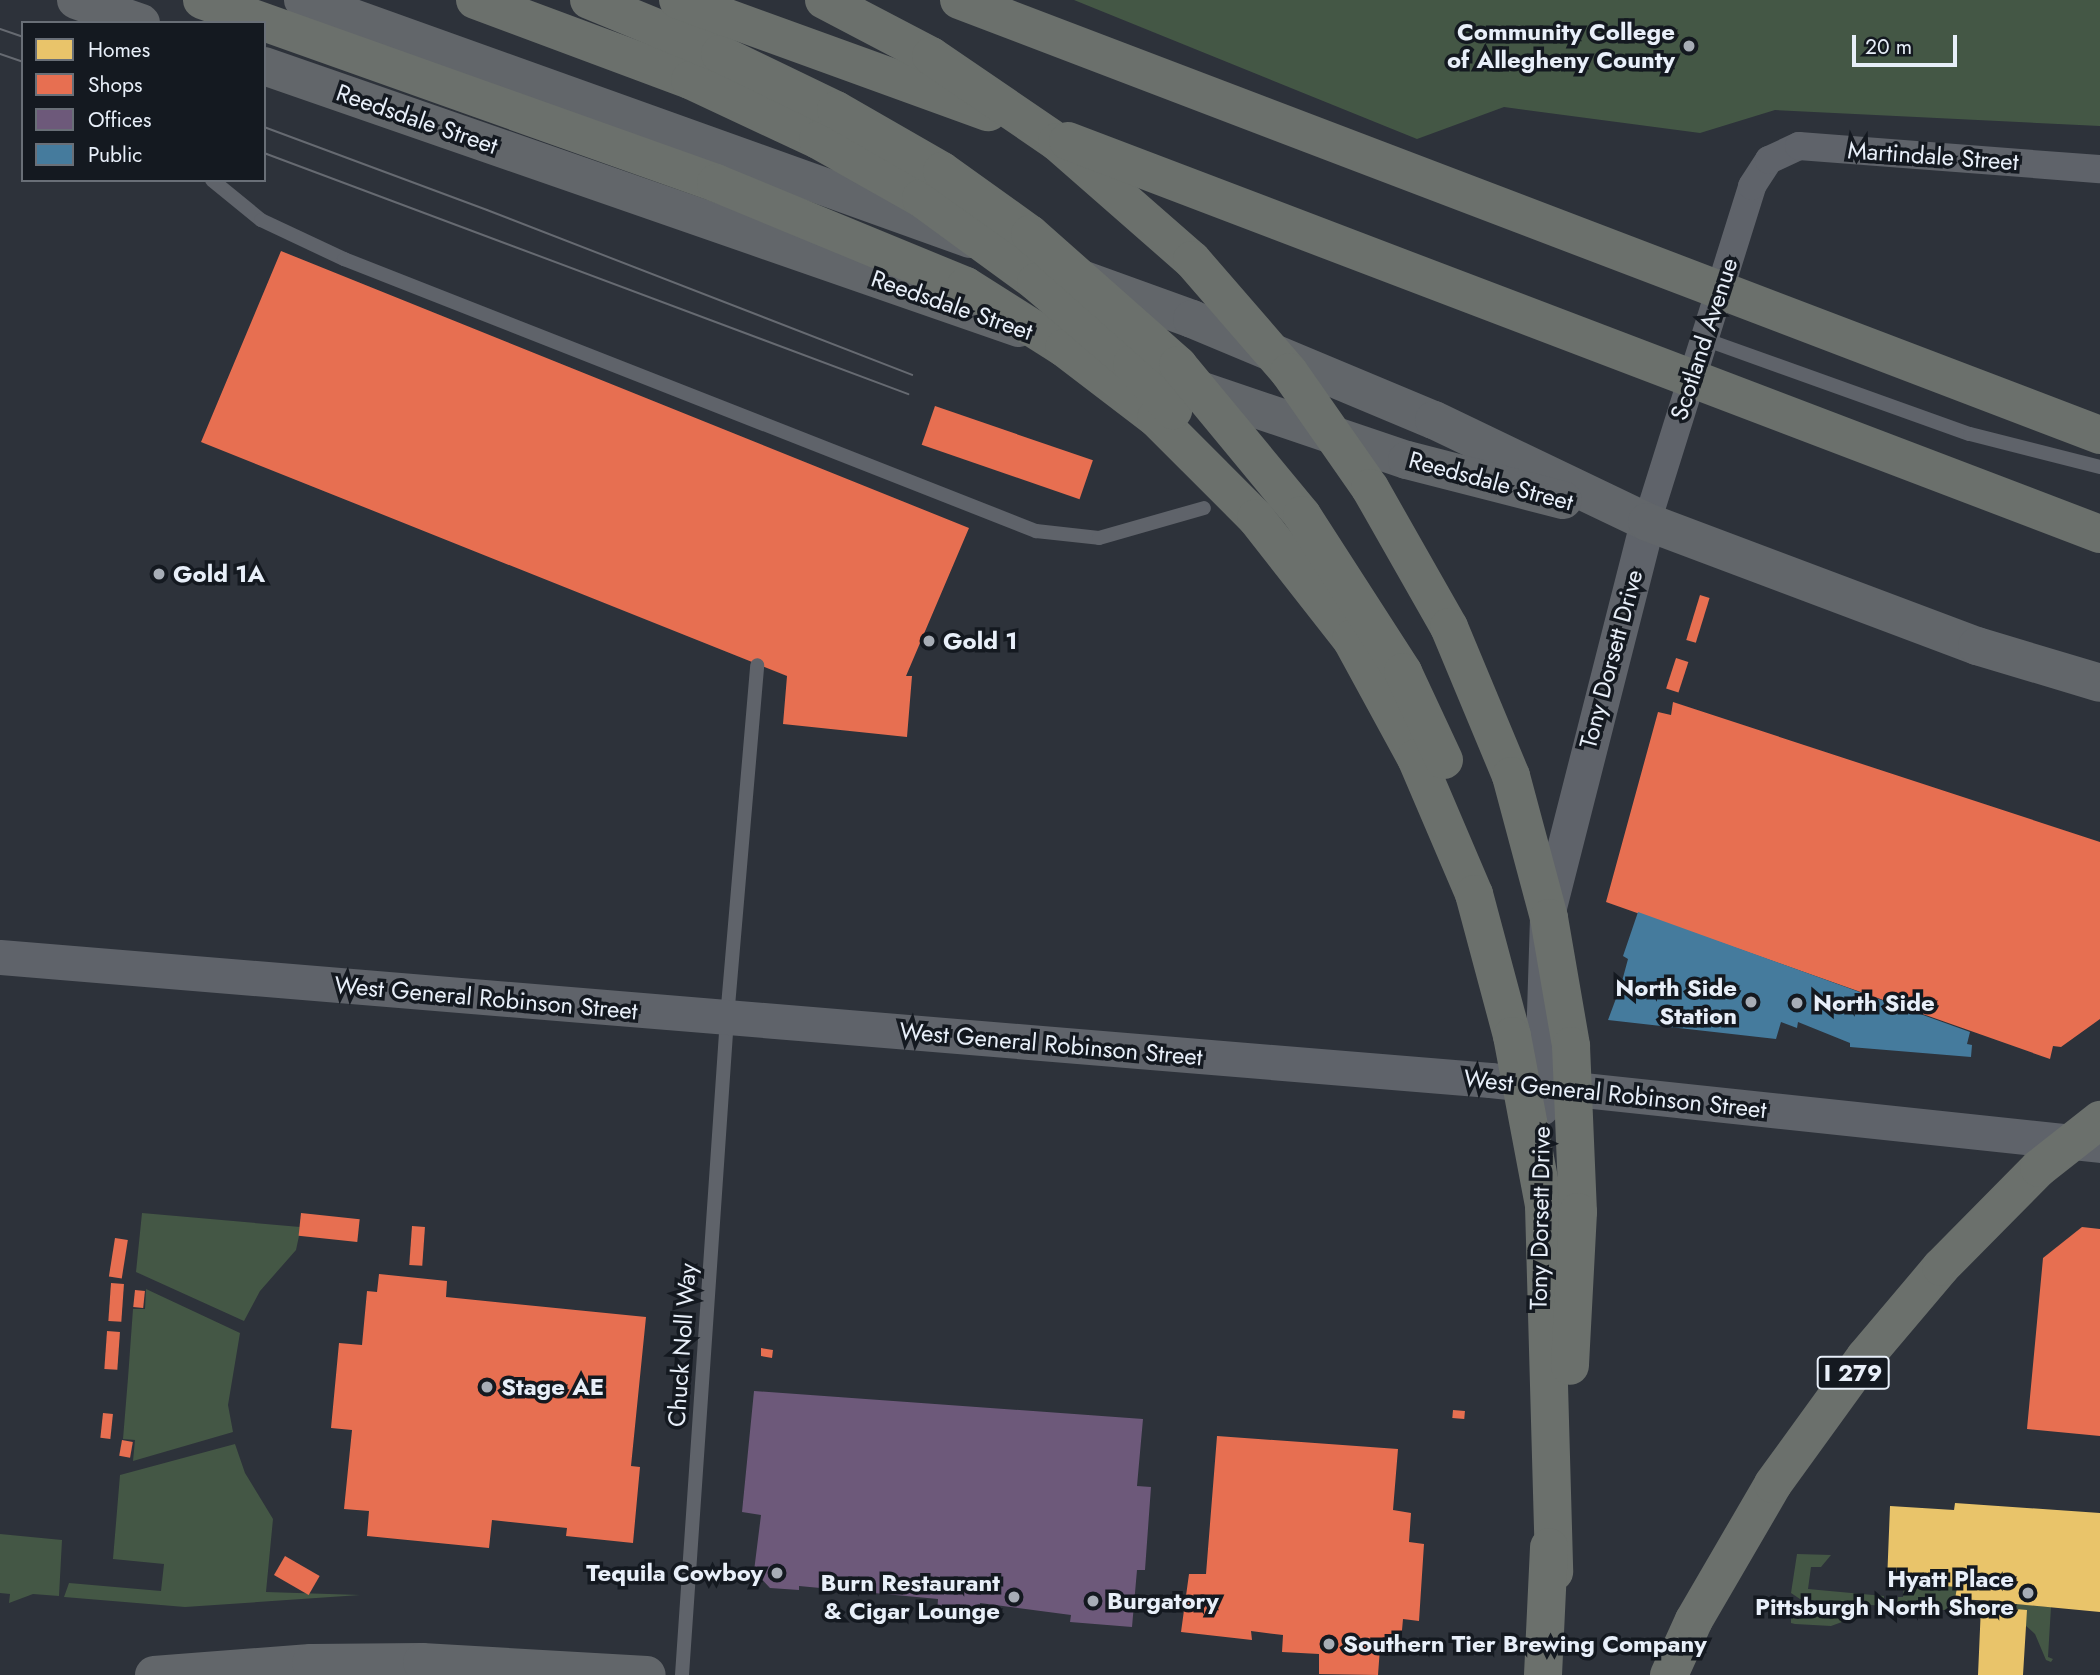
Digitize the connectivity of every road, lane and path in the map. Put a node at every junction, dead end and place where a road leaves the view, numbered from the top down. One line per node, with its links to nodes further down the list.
1 (202, 0): 9 (highway)
2 (303, 0): 12 (main road, Reedsdale Street)
3 (366, 0): 12 (main road)
4 (475, 0): 30 (highway)
5 (589, 0): 30 (highway)
6 (678, 0): 21 (highway)
7 (959, 0): 17 (highway)
8 (835, 6): 31 (highway)
9 (261, 21)
10 (266, 23): 31 (highway)
11 (266, 67): 20 (main road, Reedsdale Street)
12 (572, 96): 20 (main road, Reedsdale Street)
13 (1769, 160): 14 (street, Martindale Street); 16 (street, Scotland Avenue)
14 (2100, 169)
15 (214, 182): 19 (lane)
16 (1704, 339): 18 (lane); 20 (street, Scotland Avenue)
17 (2100, 436)
18 (2100, 467)
19 (1204, 508)
20 (1647, 522): 23 (main road, Reedsdale Street); 26 (street, Tony Dorsett Drive)
21 (2100, 534)
22 (757, 665): 25 (lane, Chuck Noll Way)
23 (2100, 683)
24 (0, 957): 25 (street, West General Robinson Street)
25 (727, 1018): 26 (street, West General Robinson Street); 34 (lane, Chuck Noll Way)
26 (1541, 1086): 29 (street, West General Robinson Street); 35 (street, Tony Dorsett Drive)
27 (2100, 1120): 38 (highway, I 279)
28 (2100, 1126): 38 (highway, I 279)
29 (2100, 1145)
30 (1550, 1187): 36 (highway)
31 (1554, 1572): 37 (highway)
32 (154, 1675): 33 (main road)
33 (647, 1675)
34 (682, 1675)
35 (1535, 1675)
36 (1543, 1675)
37 (1549, 1675)
38 (1670, 1675)

